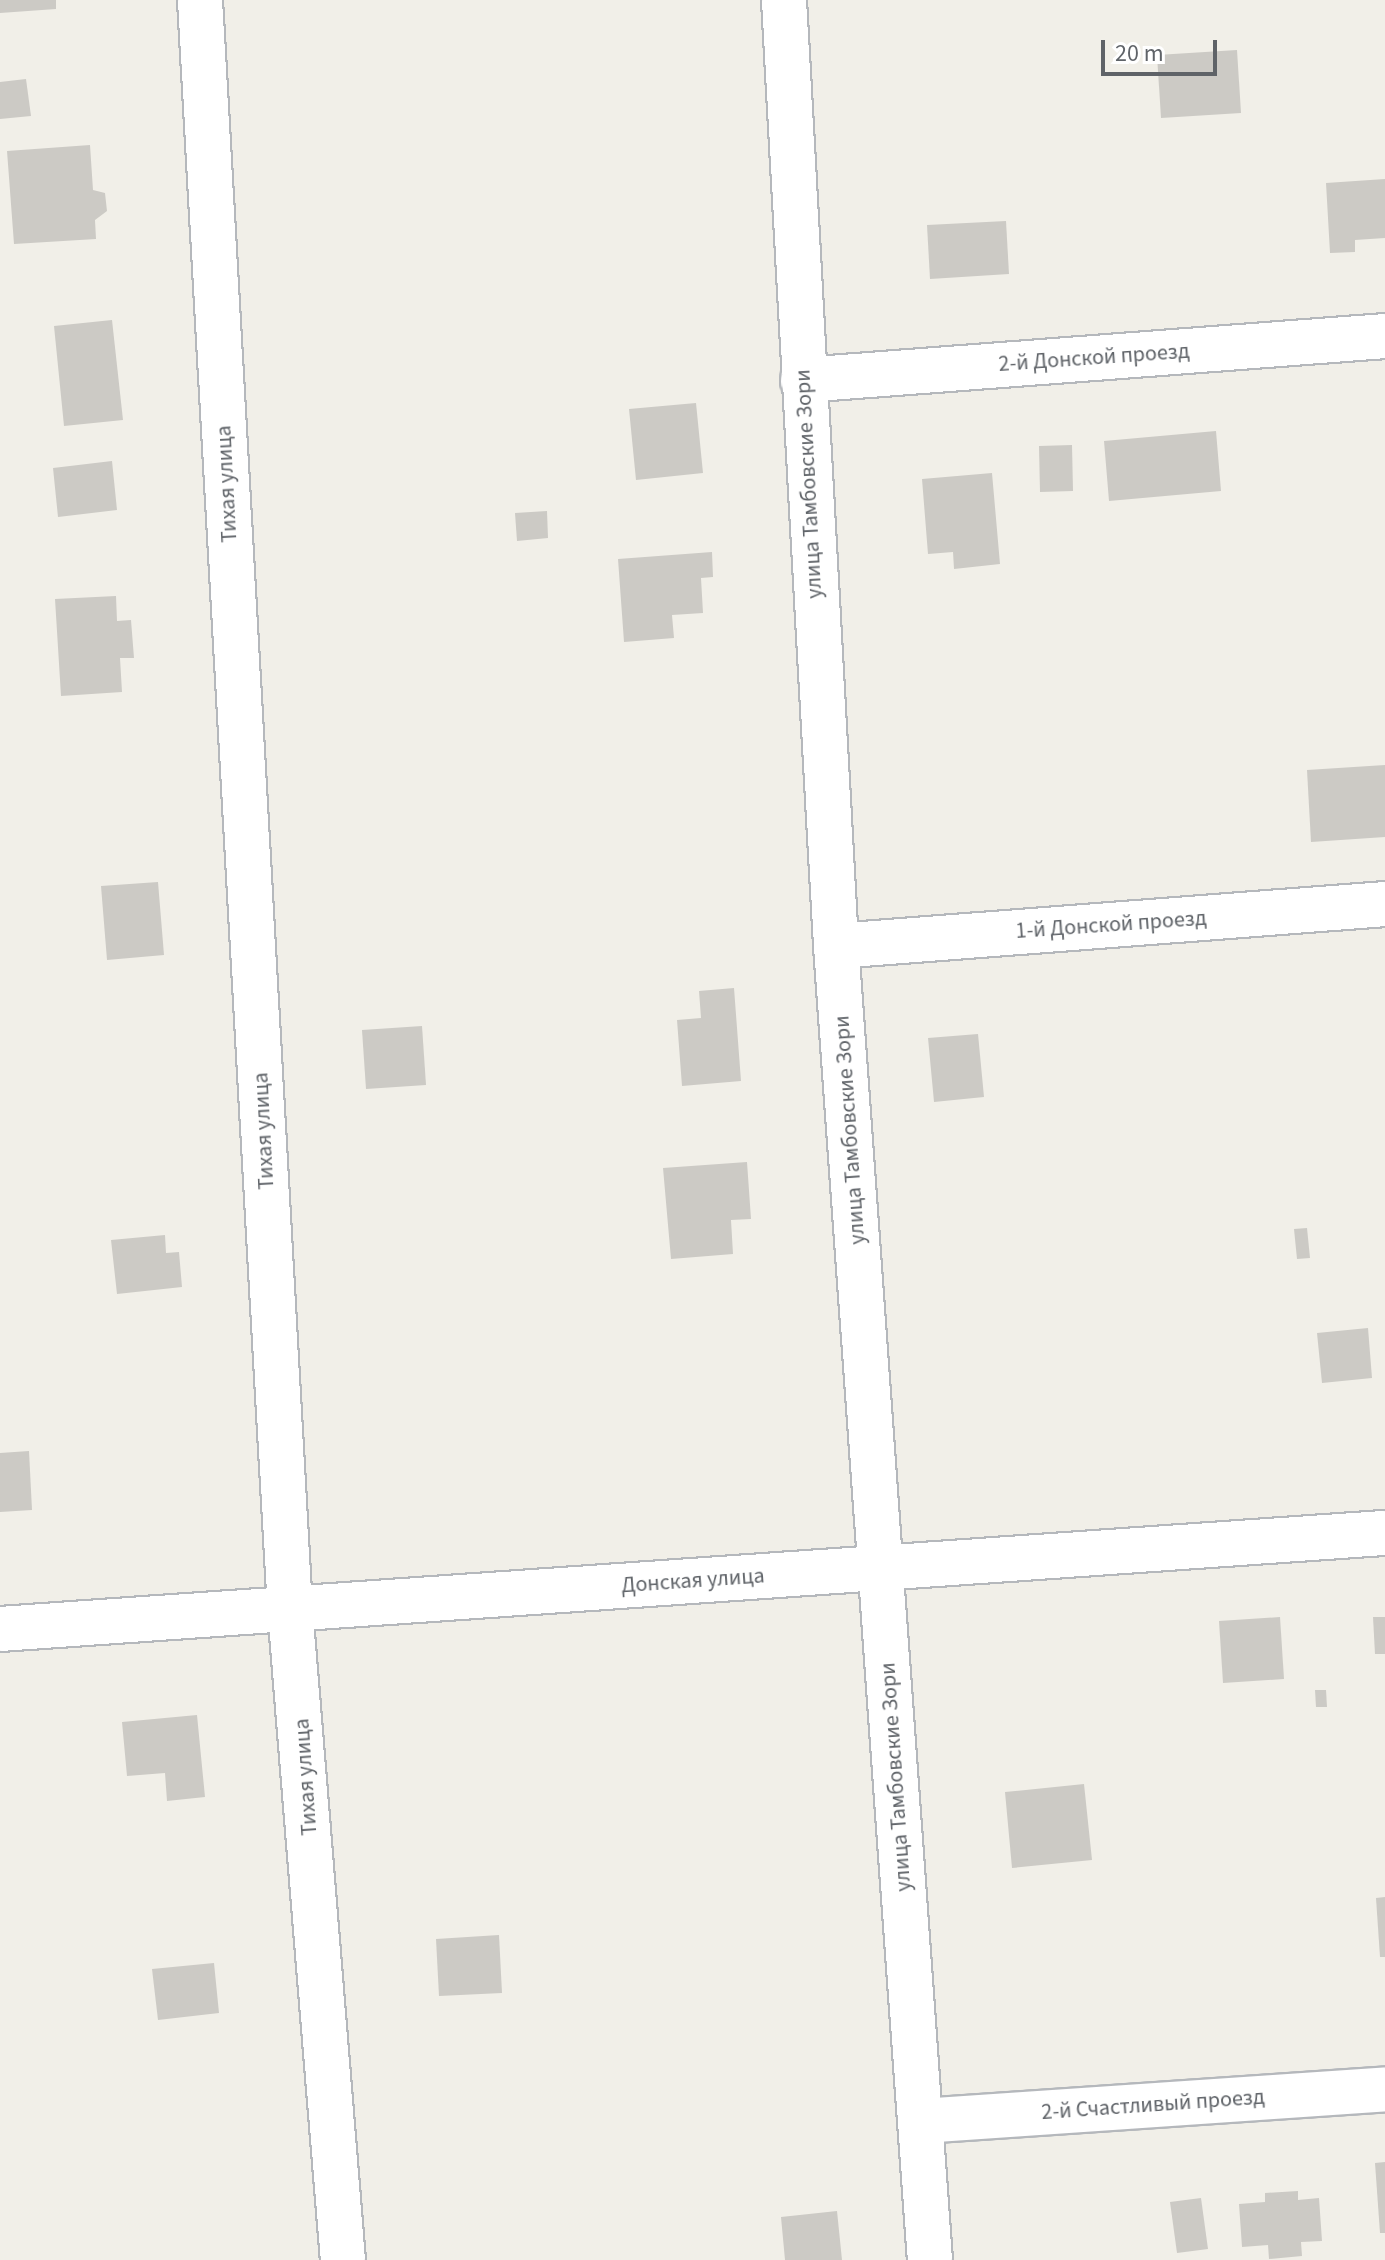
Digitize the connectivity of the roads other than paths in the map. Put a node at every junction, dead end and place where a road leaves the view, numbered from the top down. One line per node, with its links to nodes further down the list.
1 (200, 0): 9 (street, Тихая улица)
2 (784, 0): 4 (street, улица Тамбовские Зори)
3 (1385, 336): 4 (street, 2-й Донской проезд)
4 (803, 380): 6 (street, улица Тамбовские Зори)
5 (1385, 904): 6 (street, 1-й Донской проезд)
6 (836, 946): 8 (street, улица Тамбовские Зори)
7 (1385, 1533): 8 (street, Донская улица)
8 (881, 1568): 9 (street, Донская улица); 12 (street, улица Тамбовские Зори)
9 (290, 1609): 10 (street, Донская улица); 13 (street, Тихая улица)
10 (0, 1629)
11 (1385, 2089): 12 (street, 2-й Счастливый проезд)
12 (921, 2121): 14 (street, улица Тамбовские Зори)
13 (343, 2260)
14 (930, 2260)

